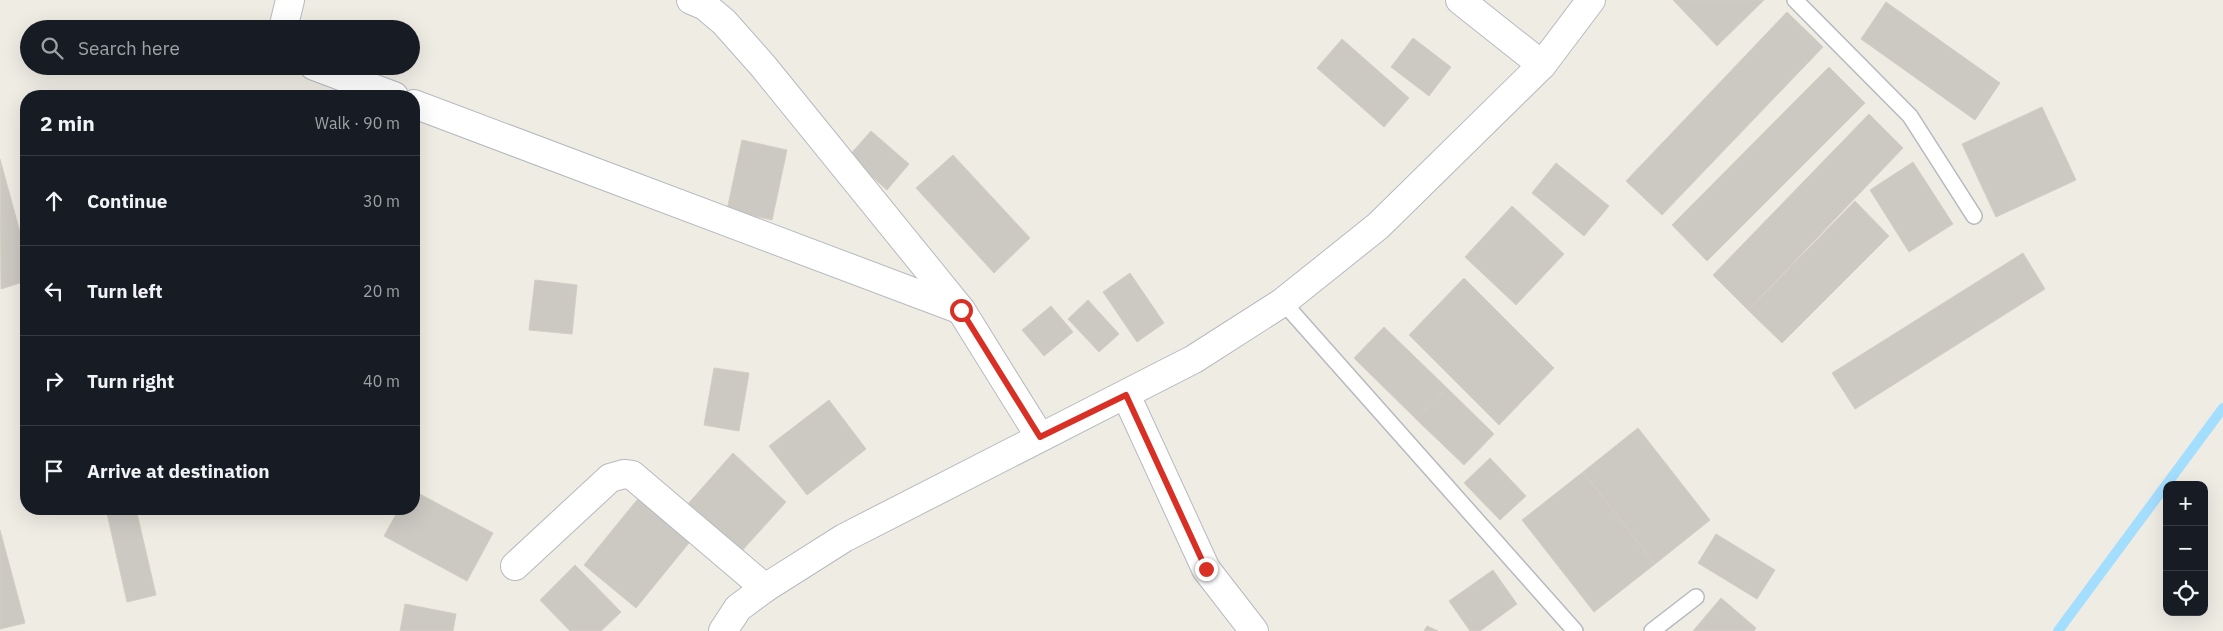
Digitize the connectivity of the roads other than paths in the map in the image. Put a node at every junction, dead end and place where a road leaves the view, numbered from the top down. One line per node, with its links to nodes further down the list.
1 (290, 0): 6 (street)
2 (691, 0): 13 (street)
3 (1460, 0): 7 (street)
4 (1591, 0): 7 (street)
5 (1795, 0): 11 (lane)
6 (285, 20)
7 (1542, 65): 12 (street)
8 (338, 75): 9 (street)
9 (378, 90)
10 (420, 106): 13 (street)
11 (1974, 216)
12 (1283, 302): 14 (street); 21 (lane)
13 (961, 310): 15 (street)
14 (1126, 395): 15 (street); 20 (street)
15 (1040, 437): 17 (street)
16 (515, 566): 17 (street)
17 (764, 588): 19 (street)
18 (1696, 597): 22 (lane)
19 (723, 631)
20 (1254, 631)
21 (1575, 631)
22 (1652, 631)

